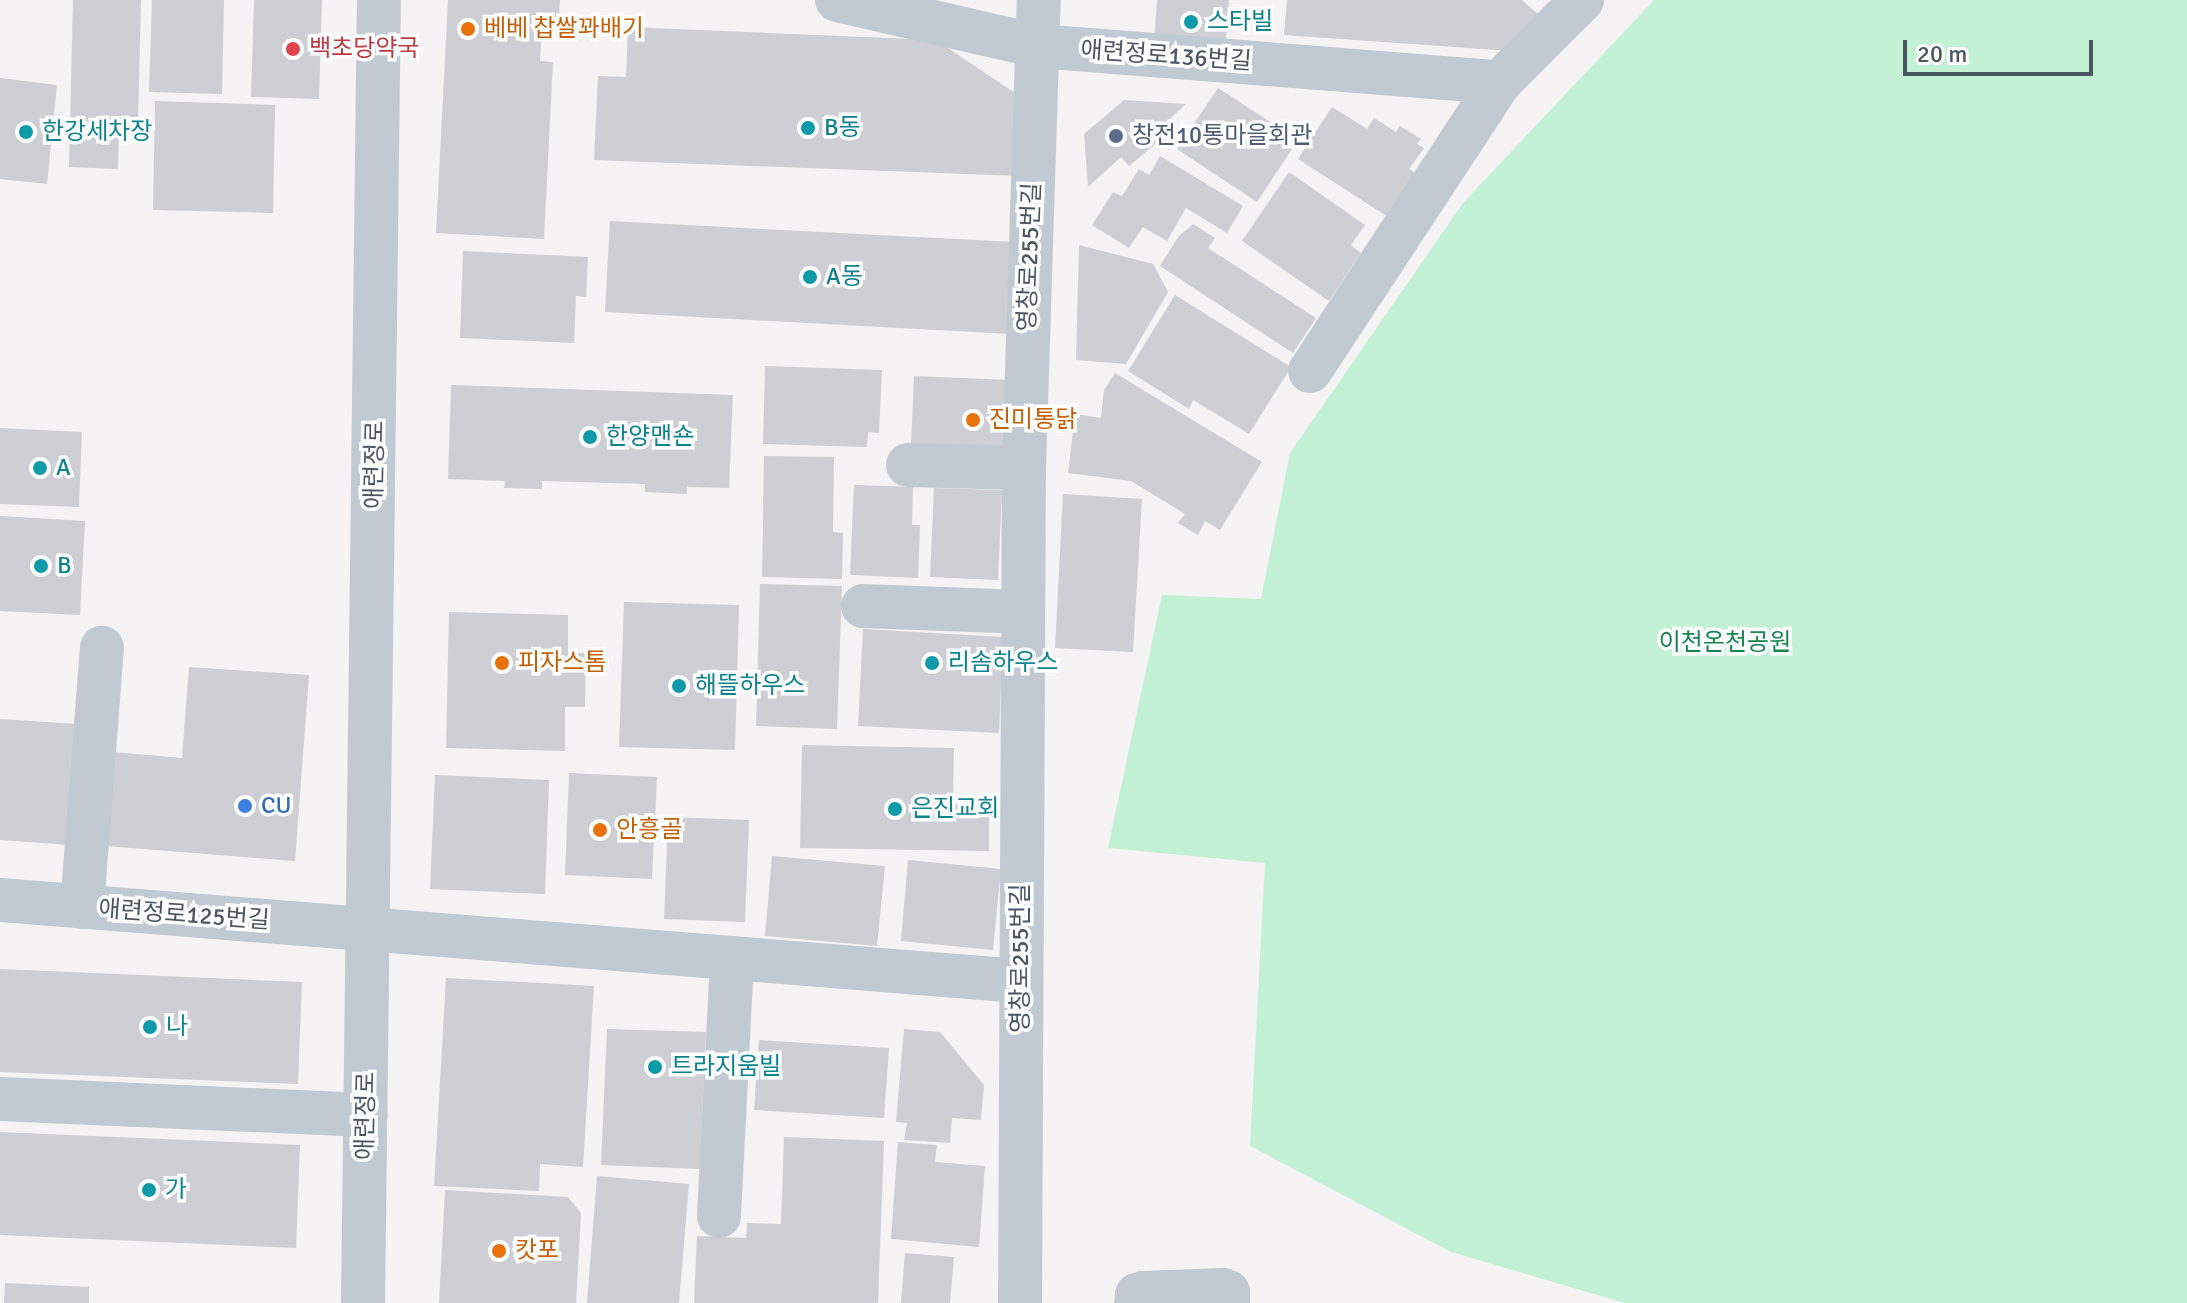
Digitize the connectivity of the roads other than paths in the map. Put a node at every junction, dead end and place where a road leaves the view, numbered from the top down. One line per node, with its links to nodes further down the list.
1 (379, 0): 15 (street, 애련정로)
2 (837, 0): 5 (street, 애련정로136번길)
3 (1039, 0): 5 (street, 영창로255번길)
4 (1582, 0): 6 (street)
5 (1038, 46): 6 (street, 애련정로136번길); 9 (street, 영창로255번길)
6 (1500, 82): 7 (street)
7 (1310, 371)
8 (908, 465): 9 (street)
9 (1024, 468): 11 (street, 영창로255번길)
10 (863, 606): 11 (street)
11 (1023, 612): 17 (street, 영창로255번길)
12 (102, 648): 14 (street)
13 (0, 900): 14 (street, 애련정로125번길)
14 (82, 907): 15 (street, 애련정로125번길)
15 (368, 929): 16 (street); 19 (street, 애련정로)
16 (732, 958): 17 (street); 20 (street)
17 (1021, 981): 22 (street, 영창로255번길)
18 (0, 1099): 19 (street)
19 (366, 1115): 21 (street, 애련정로)
20 (719, 1216)
21 (363, 1303)
22 (1020, 1303)
23 (1136, 1303): 24 (street)
24 (1228, 1303)

